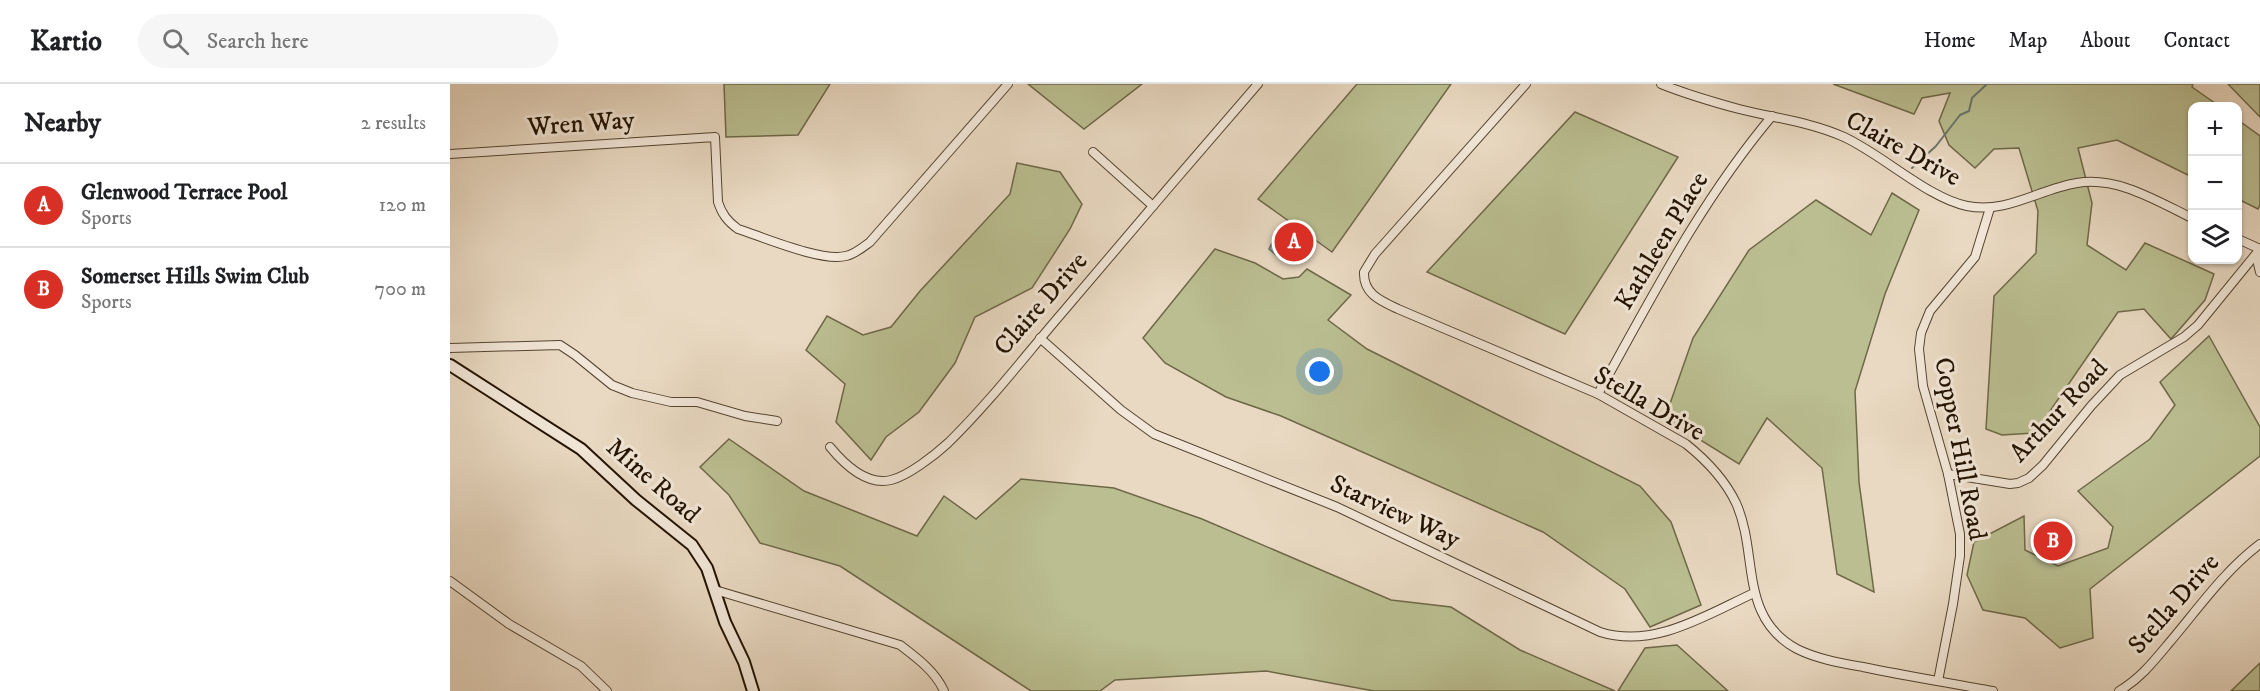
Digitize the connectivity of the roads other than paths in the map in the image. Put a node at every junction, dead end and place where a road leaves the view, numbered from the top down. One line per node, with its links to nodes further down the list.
1 (1008, 84): 7 (street, Wren Way)
2 (1258, 84): 8 (street, Claire Drive)
3 (1526, 84): 17 (street, Stella Drive)
4 (1661, 84): 5 (street, Claire Drive)
5 (1772, 116): 9 (street, Claire Drive); 17 (street, Kathleen Place)
6 (1093, 152): 8 (street)
7 (450, 154)
8 (1153, 206): 14 (street, Claire Drive)
9 (1990, 208): 10 (street, Claire Drive); 20 (street, Copper Hill Road)
10 (2188, 216)
11 (2242, 241): 12 (street)
12 (2259, 251): 13 (street); 20 (street, Arthur Road)
13 (2260, 272)
14 (1040, 338): 19 (street, Claire Drive); 24 (street, Starview Way)
15 (450, 348): 18 (street)
16 (450, 365): 23 (street, Mine Road)
17 (1598, 394): 24 (street, Stella Drive)
18 (777, 421)
19 (830, 447)
20 (1948, 474): 25 (street, Copper Hill Road)
21 (2260, 544): 30 (street, Stella Drive)
22 (450, 581): 26 (street)
23 (715, 590): 27 (street, Mine Road); 28 (street)
24 (1754, 593): 25 (street, Stella Drive)
25 (1938, 681): 29 (street, Stella Drive)
26 (607, 691)
27 (753, 691)
28 (944, 691)
29 (1993, 691)
30 (2119, 691)

